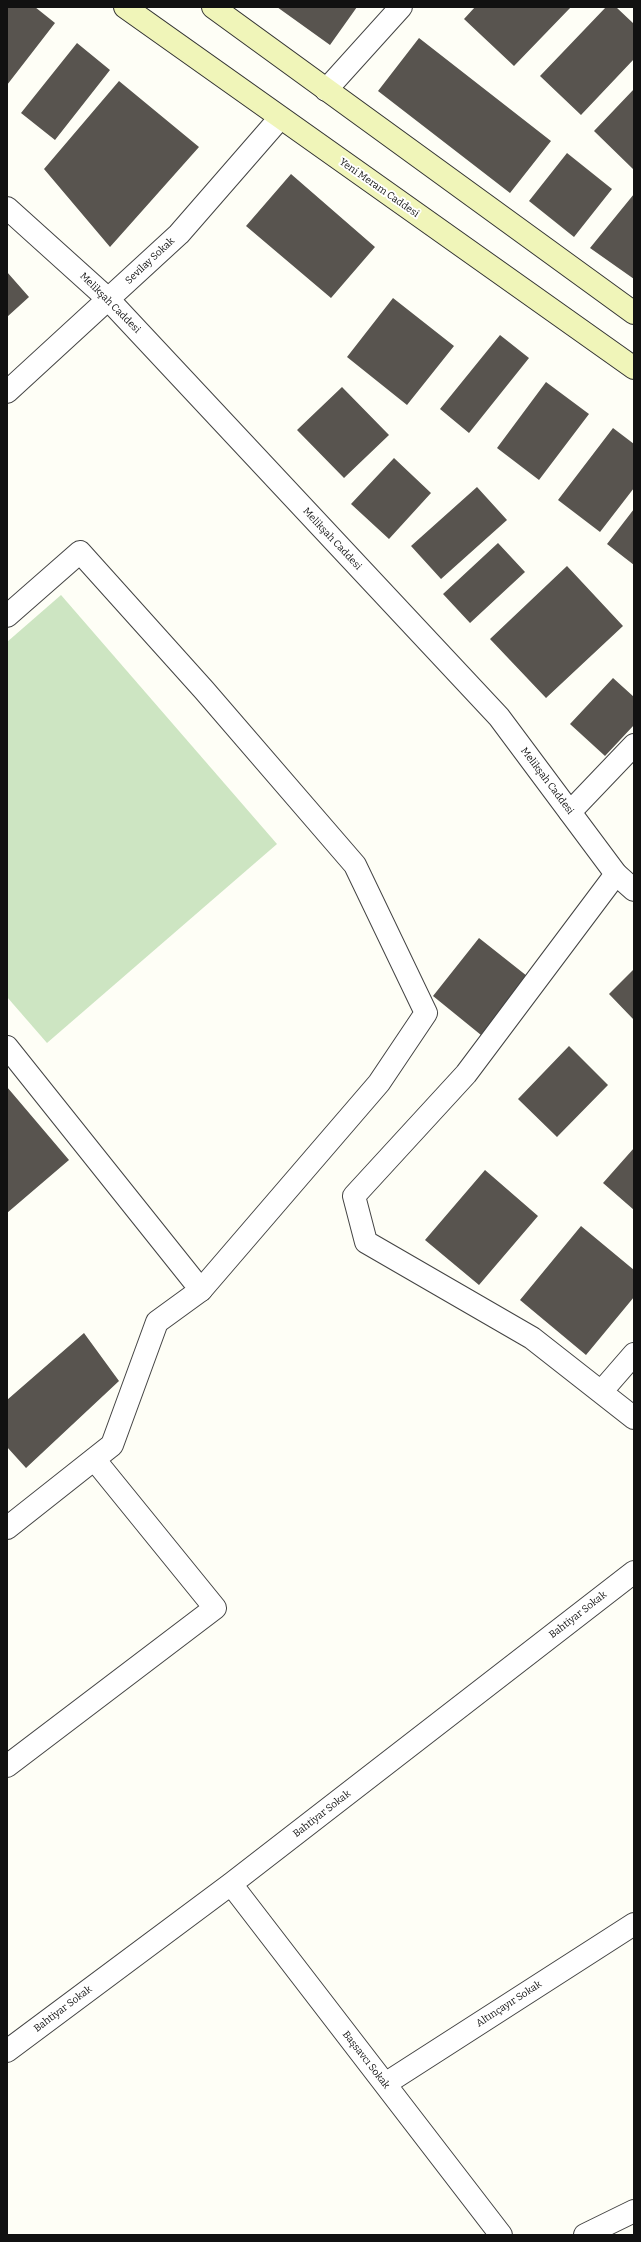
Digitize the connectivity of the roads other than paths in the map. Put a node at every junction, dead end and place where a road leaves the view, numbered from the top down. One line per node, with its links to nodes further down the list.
1 (124, 7): 5 (main road, Yeni Meram Caddesi)
2 (213, 7): 4 (main road)
3 (401, 7): 4 (street)
4 (326, 90): 8 (main road)
5 (280, 118): 7 (street, Sevilay Sokak); 9 (main road, Yeni Meram Caddesi)
6 (7, 208): 7 (street, Melikşah Caddesi)
7 (108, 299): 10 (street, Sevilay Sokak); 13 (street, Melikşah Caddesi)
8 (634, 313)
9 (634, 368)
10 (7, 392)
11 (7, 616): 17 (street)
12 (634, 745): 13 (street)
13 (570, 812): 14 (street, Melikşah Caddesi)
14 (616, 874): 15 (street, Melikşah Caddesi); 19 (street)
15 (634, 890)
16 (7, 1047): 17 (street)
17 (201, 1290): 21 (street)
18 (634, 1354): 19 (street)
19 (601, 1392): 20 (street)
20 (634, 1418)
21 (94, 1458): 22 (street); 24 (street)
22 (7, 1528)
23 (634, 1572): 25 (street, Bahtiyar Sokak)
24 (7, 1766)
25 (231, 1884): 27 (street, Bahtiyar Sokak); 28 (street, Başsavcı Sokak)
26 (634, 1924): 28 (street, Altınçayır Sokak)
27 (7, 2051)
28 (385, 2084): 30 (street, Başsavcı Sokak)
29 (634, 2211): 31 (street)
30 (501, 2235)
31 (585, 2235)

